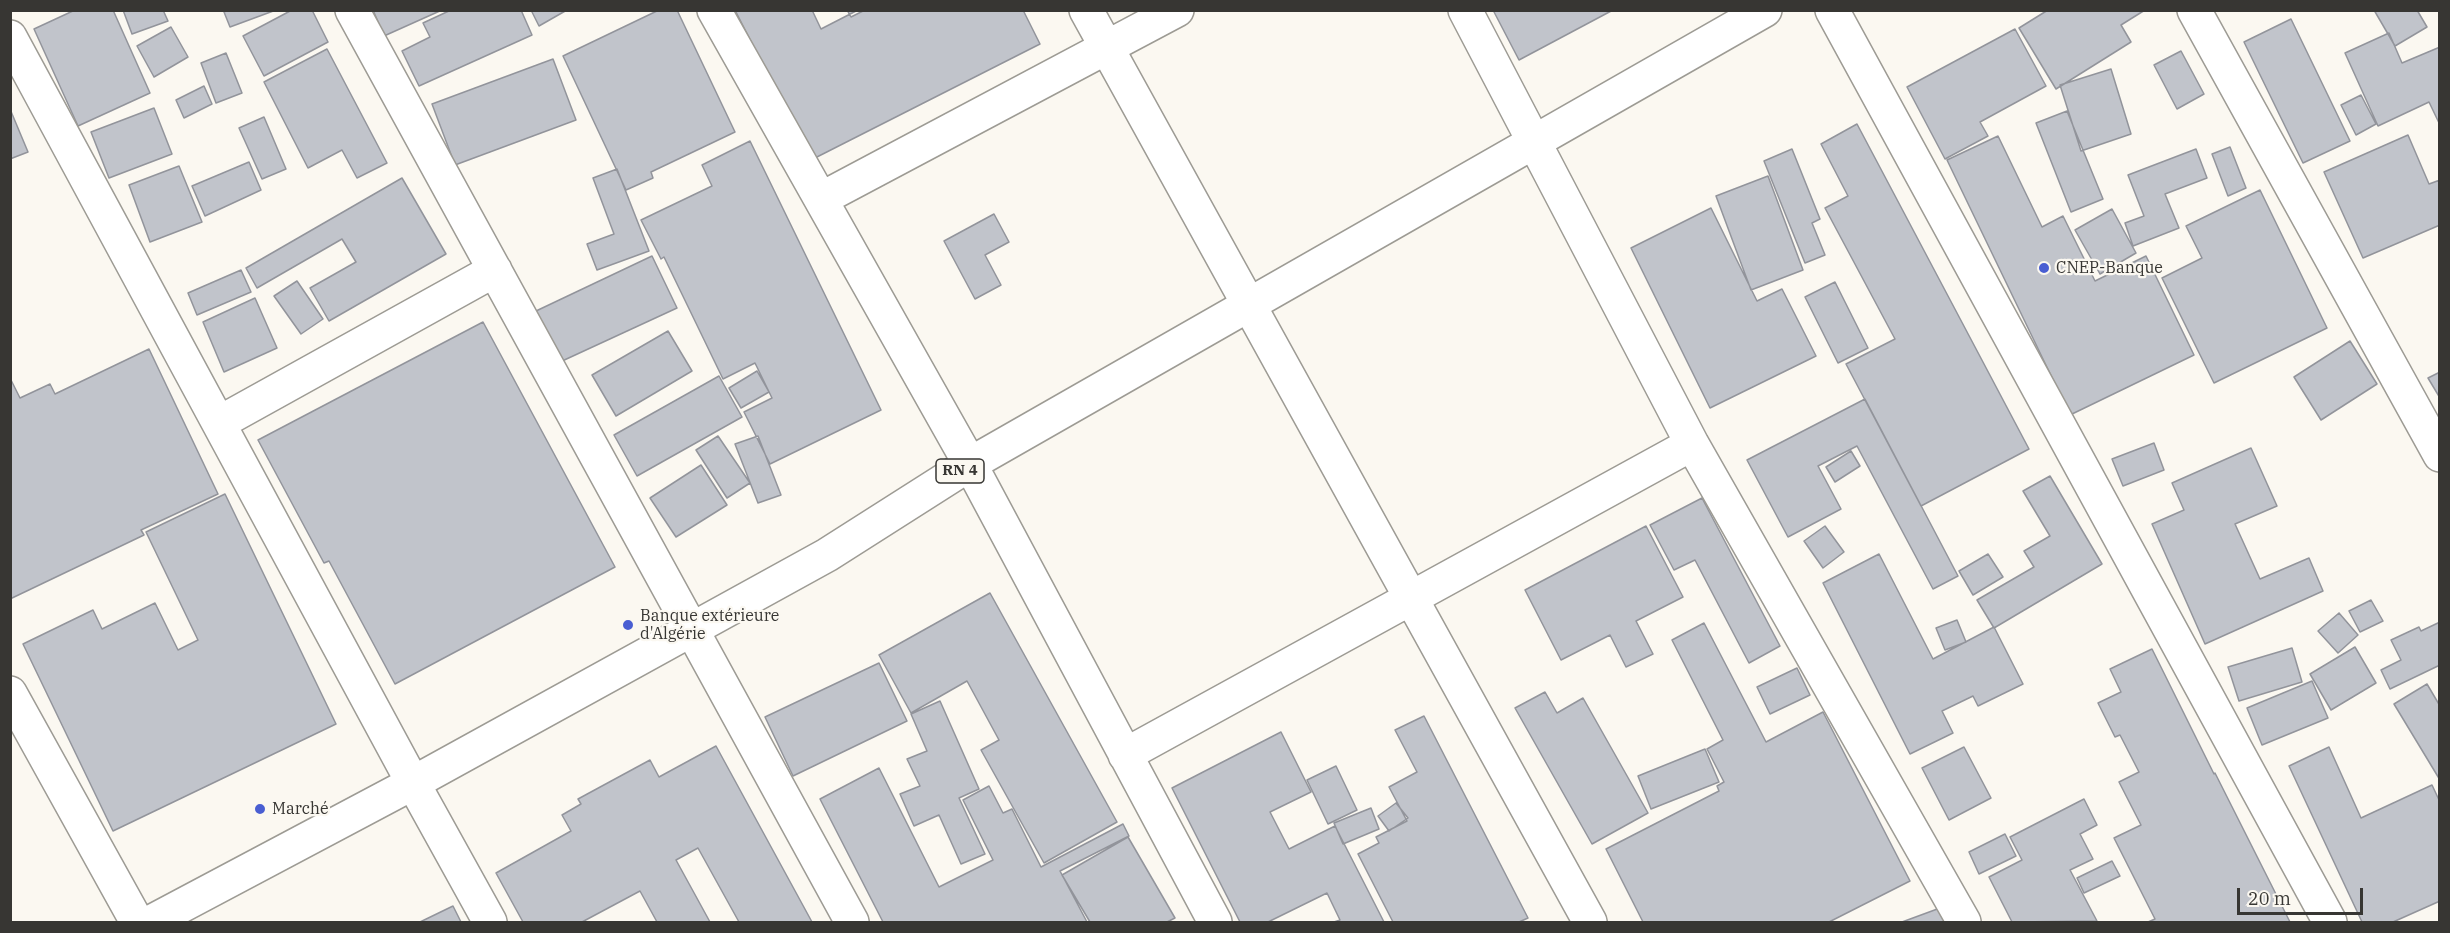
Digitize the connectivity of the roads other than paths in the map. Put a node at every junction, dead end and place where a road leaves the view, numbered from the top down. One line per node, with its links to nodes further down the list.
1 (352, 10): 13 (street)
2 (714, 10): 12 (street)
3 (1086, 10): 10 (street)
4 (1177, 10): 10 (street)
5 (1465, 10): 11 (street)
6 (1765, 10): 11 (street, RN 4)
7 (1832, 10): 31 (street)
8 (2194, 10): 17 (street)
9 (10, 37): 15 (street)
10 (1107, 48): 12 (street); 14 (street)
11 (1534, 141): 14 (street, RN 4); 16 (street)
12 (821, 199): 18 (street)
13 (495, 270): 15 (street); 20 (street)
14 (1250, 306): 18 (street, RN 4); 19 (street)
15 (219, 423): 23 (street)
16 (1692, 444): 19 (street); 30 (street)
17 (2439, 455)
18 (970, 464): 20 (street, RN 4); 22 (street)
19 (1411, 599): 22 (street); 29 (street)
20 (693, 629): 23 (street, RN 4); 27 (street)
21 (10, 693): 24 (street)
22 (1125, 755): 28 (street)
23 (413, 783): 25 (street, RN 4); 26 (street)
24 (137, 922)
25 (151, 922)
26 (490, 922)
27 (852, 922)
28 (1215, 922)
29 (1590, 922)
30 (1964, 922)
31 (2330, 922)

